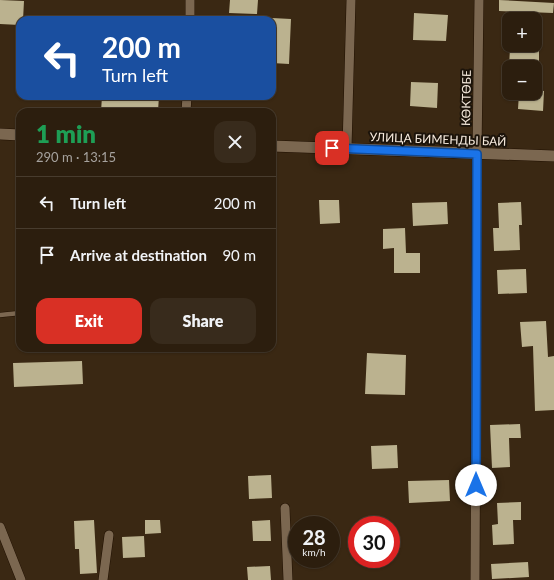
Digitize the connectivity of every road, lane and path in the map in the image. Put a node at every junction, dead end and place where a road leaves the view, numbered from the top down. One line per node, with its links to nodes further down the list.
1 (190, 0): 4 (street)
2 (351, 0): 8 (street)
3 (479, 0): 9 (street, КӨКТӨБЕ)
4 (190, 16)
5 (0, 134): 6 (street)
6 (16, 135)
7 (276, 146): 8 (street, УЛИЦА БИМЕНДЫ БАЙ)
8 (347, 148): 9 (street, УЛИЦА БИМЕНДЫ БАЙ)
9 (477, 154): 10 (street, УЛИЦА БИМЕНДЫ БАЙ); 19 (street, КӨКТӨБЕ)
10 (554, 156)
11 (16, 313): 12 (lane)
12 (0, 315)
13 (285, 508): 18 (street)
14 (0, 527): 16 (street)
15 (109, 535): 17 (street)
16 (21, 580)
17 (103, 580)
18 (288, 580)
19 (475, 580)

